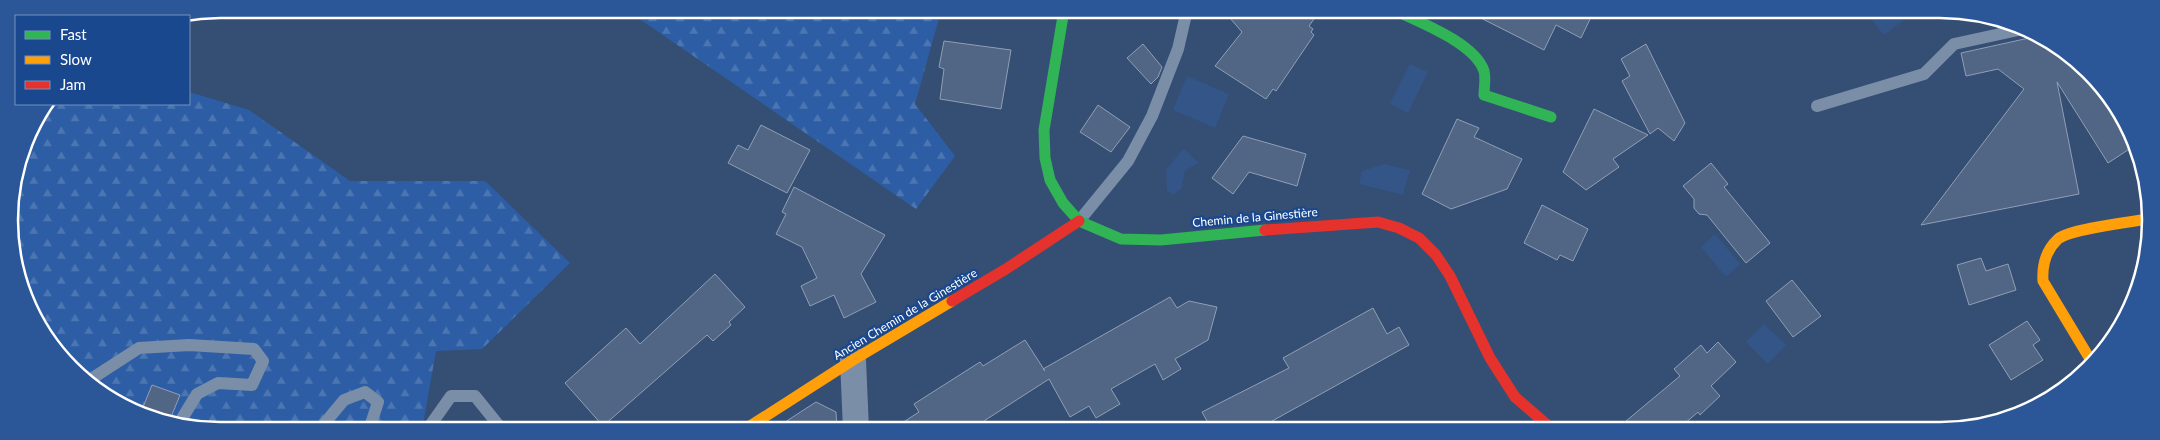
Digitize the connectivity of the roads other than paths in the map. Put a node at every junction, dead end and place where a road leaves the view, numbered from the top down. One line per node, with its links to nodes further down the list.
1 (1063, 18): 8 (street, Chemin de la Ginestière)
2 (1185, 18): 8 (lane)
3 (1410, 18): 6 (street)
4 (2013, 31): 5 (lane)
5 (1817, 106)
6 (1551, 117)
7 (2142, 220): 9 (street)
8 (1080, 221): 10 (street, Ancien Chemin de la Ginestière); 19 (street, Chemin de la Ginestière)
9 (2089, 357)
10 (853, 360): 17 (street, Ancien Chemin de la Ginestière); 18 (street)
11 (94, 378): 12 (lane)
12 (181, 419)
13 (326, 422): 14 (lane)
14 (372, 422)
15 (433, 422): 16 (lane)
16 (497, 422)
17 (756, 422)
18 (856, 422)
19 (1544, 422)

